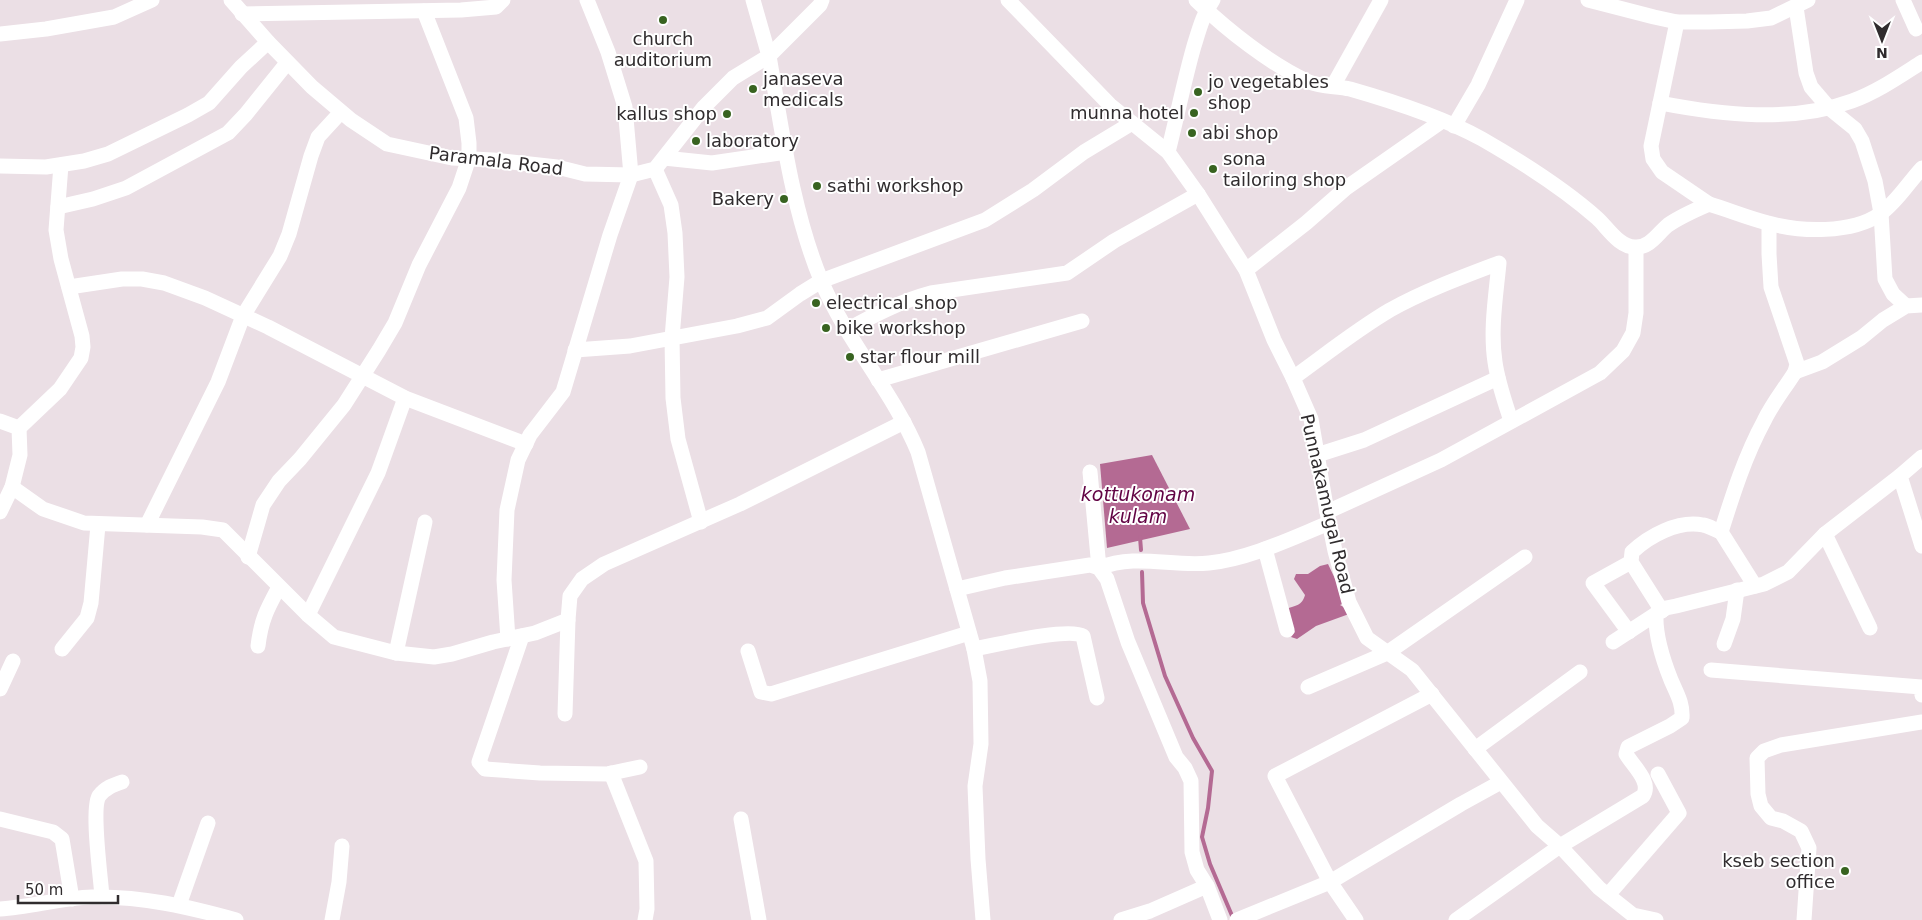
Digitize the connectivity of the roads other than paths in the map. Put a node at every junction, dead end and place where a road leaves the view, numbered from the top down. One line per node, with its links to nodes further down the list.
1 (152, 0): 18 (street)
2 (231, 0): 15 (street, Paramala Road)
3 (503, 0): 14 (street)
4 (587, 0): 36 (street)
5 (753, 0): 20 (street)
6 (822, 0): 20 (street)
7 (1008, 0): 27 (street, Punnakamugal Road)
8 (1381, 0): 23 (street)
9 (1517, 0): 28 (street)
10 (1903, 0): 17 (street)
11 (1597, 1): 16 (street)
12 (1205, 3): 23 (street); 30 (street)
13 (1802, 4): 16 (street); 25 (street)
14 (424, 11): 15 (street); 31 (street)
15 (242, 14): 19 (street, Paramala Road)
16 (1677, 22): 24 (street)
17 (1916, 29)
18 (0, 34)
19 (268, 42): 22 (street, Paramala Road); 33 (street)
20 (769, 56): 29 (street); 32 (street)
21 (1922, 62): 25 (street)
22 (288, 63): 26 (street, Paramala Road); 39 (street)
23 (1333, 86): 28 (street)
24 (1660, 103): 25 (street); 38 (street)
25 (1829, 108): 40 (street)
26 (341, 112): 31 (street, Paramala Road); 48 (street)
27 (1132, 123): 30 (street, Punnakamugal Road); 44 (street)
28 (1448, 124): 42 (street); 43 (street)
29 (786, 152): 32 (street); 44 (street)
30 (1168, 152): 37 (street, Punnakamugal Road)
31 (469, 158): 36 (street, Paramala Road); 54 (street)
32 (659, 163): 36 (street, Paramala Road); 51 (street)
33 (60, 165): 34 (street); 39 (street)
34 (0, 166)
35 (1922, 168): 40 (street)
36 (631, 176): 52 (street)
37 (1198, 194): 43 (street, Punnakamugal Road); 50 (street)
38 (1709, 204): 41 (street); 42 (street)
39 (58, 207): 45 (street)
40 (1881, 213): 41 (street); 47 (street)
41 (1770, 224): 53 (street)
42 (1636, 248): 60 (street)
43 (1246, 270): 55 (street, Punnakamugal Road)
44 (822, 281): 50 (street); 51 (street)
45 (69, 287): 48 (street); 62 (street)
46 (1922, 305): 47 (street)
47 (1906, 306): 53 (street)
48 (243, 316): 54 (street); 74 (street)
49 (1082, 321): 57 (street)
50 (847, 330): 57 (street)
51 (672, 338): 52 (street); 72 (street)
52 (575, 350): 63 (street)
53 (1795, 372): 75 (street)
54 (362, 376): 58 (street); 79 (street)
55 (1293, 378): 56 (street); 64 (street, Punnakamugal Road)
56 (1498, 378): 60 (street); 64 (street)
57 (878, 380): 61 (street)
58 (405, 398): 63 (street); 88 (street)
59 (0, 421): 62 (street)
60 (1511, 421): 70 (street)
61 (904, 422): 72 (street); 85 (street)
62 (19, 428): 68 (street)
63 (526, 444): 94 (street)
64 (1317, 455): 70 (street, Punnakamugal Road)
65 (1922, 457): 67 (street)
66 (1090, 472): 82 (street)
67 (1900, 476): 76 (street); 77 (street)
68 (12, 486): 69 (street); 73 (street)
69 (0, 512)
70 (1328, 517): 78 (street); 102 (street, Punnakamugal Road)
71 (426, 522): 101 (street)
72 (701, 522): 89 (street)
73 (98, 525): 74 (street); 98 (street)
74 (147, 525): 79 (street)
75 (1721, 532): 81 (street); 83 (street)
76 (1825, 534): 83 (street); 90 (street)
77 (1922, 546)
78 (1265, 550): 82 (street); 91 (street)
79 (248, 557): 84 (street)
80 (1524, 557): 102 (street)
81 (1631, 562): 87 (street); 92 (street)
82 (1099, 568): 85 (street); 125 (street)
83 (1755, 586): 86 (street)
84 (279, 587): 88 (street); 97 (street)
85 (957, 589): 93 (street)
86 (1737, 590): 87 (street); 96 (street)
87 (1659, 613): 92 (street); 123 (street)
88 (308, 615): 101 (street)
89 (568, 620): 94 (street); 111 (street)
90 (1870, 628)
91 (1287, 630)
92 (1629, 632): 95 (street)
93 (969, 633): 99 (street); 100 (street)
94 (515, 637): 101 (street); 115 (street)
95 (1613, 642)
96 (1724, 644)
97 (258, 646)
98 (62, 649)
99 (974, 649): 110 (street); 135 (street)
100 (748, 651)
101 (396, 653)
102 (1387, 653): 106 (street); 108 (street, Punnakamugal Road)
103 (13, 661): 107 (street)
104 (1710, 670): 109 (street)
105 (1580, 672): 113 (street)
106 (1308, 686)
107 (0, 689)
108 (1432, 694): 113 (street, Punnakamugal Road); 124 (street)
109 (1922, 695)
110 (1097, 698)
111 (565, 714)
112 (1922, 722): 142 (street)
113 (1475, 749): 118 (street, Punnakamugal Road)
114 (640, 768): 115 (street)
115 (611, 772): 133 (street)
116 (1658, 774): 126 (street)
117 (122, 782): 127 (street)
118 (1501, 782): 123 (street, Punnakamugal Road); 124 (street)
119 (741, 818): 134 (street)
120 (0, 819): 128 (street)
121 (208, 823): 129 (street)
122 (342, 846): 132 (street)
123 (1560, 846): 126 (street, Punnakamugal Road); 140 (street)
124 (1330, 882): 138 (street); 139 (street)
125 (1206, 886): 136 (street); 137 (street)
126 (1608, 895): 141 (street, Punnakamugal Road)
127 (102, 897): 128 (street); 129 (street)
128 (72, 899): 130 (street)
129 (180, 905): 131 (street)
130 (0, 909)
131 (236, 920)
132 (332, 920)
133 (645, 920)
134 (759, 920)
135 (983, 920)
136 (1121, 920)
137 (1220, 920)
138 (1237, 920)
139 (1356, 920)
140 (1456, 920)
141 (1656, 920)
142 (1804, 920)

